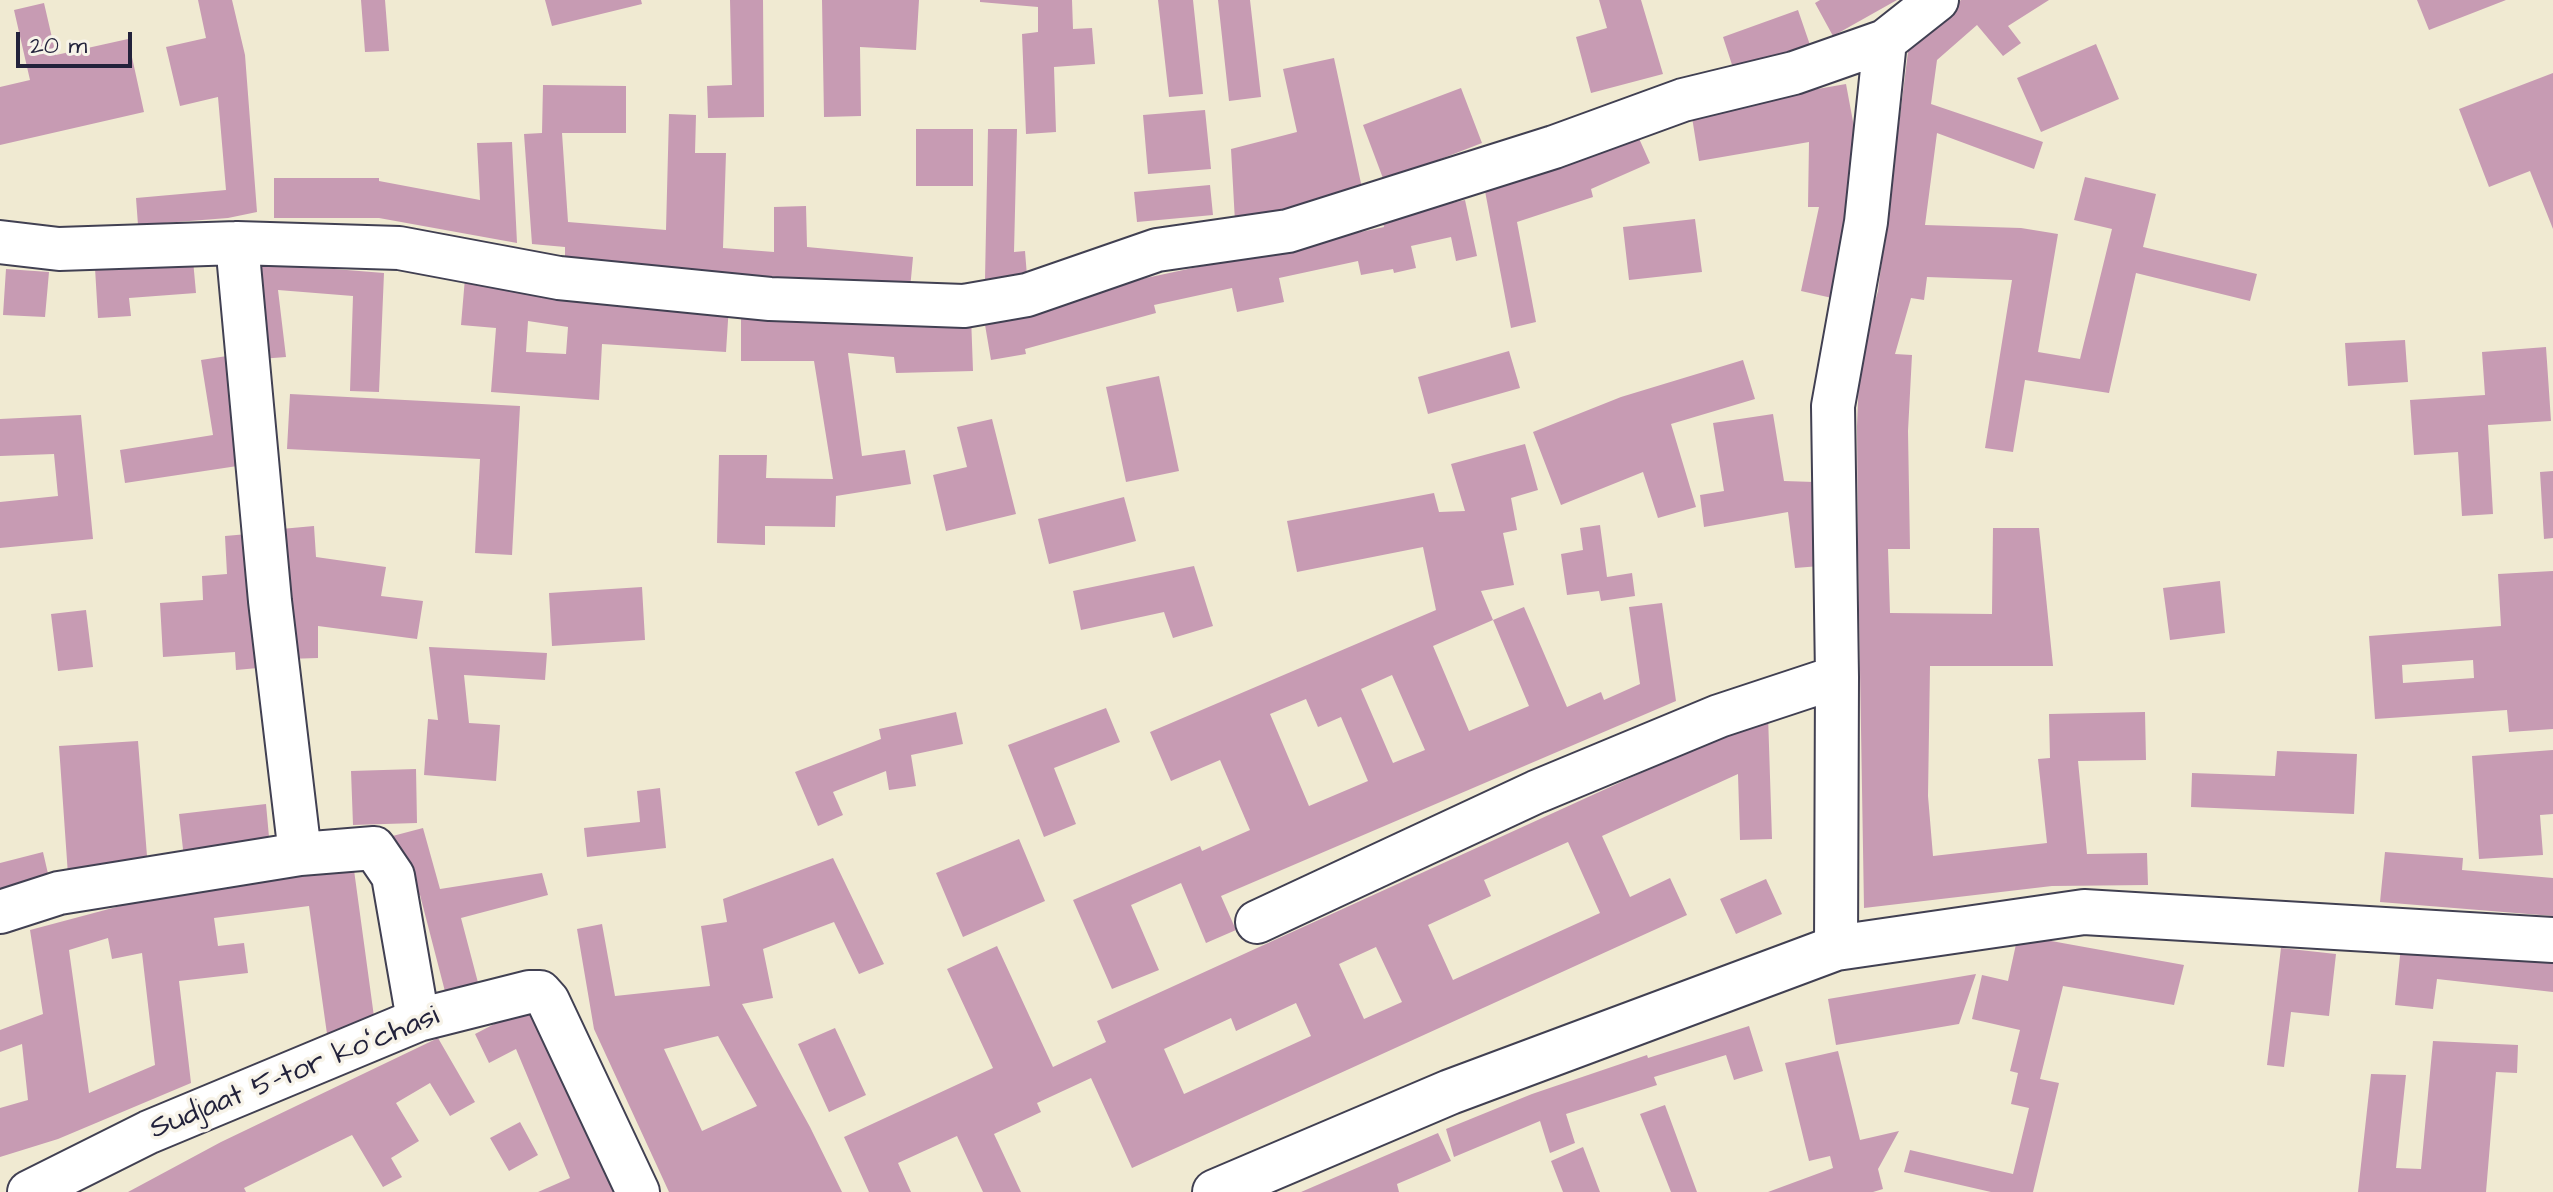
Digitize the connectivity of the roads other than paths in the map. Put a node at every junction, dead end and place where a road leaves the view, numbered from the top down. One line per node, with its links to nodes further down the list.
1 (1937, 0): 2 (street)
2 (1885, 41): 4 (street); 5 (street)
3 (0, 242): 4 (street)
4 (237, 243): 6 (street)
5 (1837, 677): 8 (street); 10 (street)
6 (300, 854): 7 (street); 11 (street)
7 (0, 912)
8 (1257, 922)
9 (2553, 940): 10 (street)
10 (1836, 948): 14 (street)
11 (418, 1020): 12 (street, Sudjaat 5-tor koʻchasi); 13 (street, Sudjaat 5-tor koʻchasi)
12 (29, 1192)
13 (638, 1192)
14 (1215, 1192)

